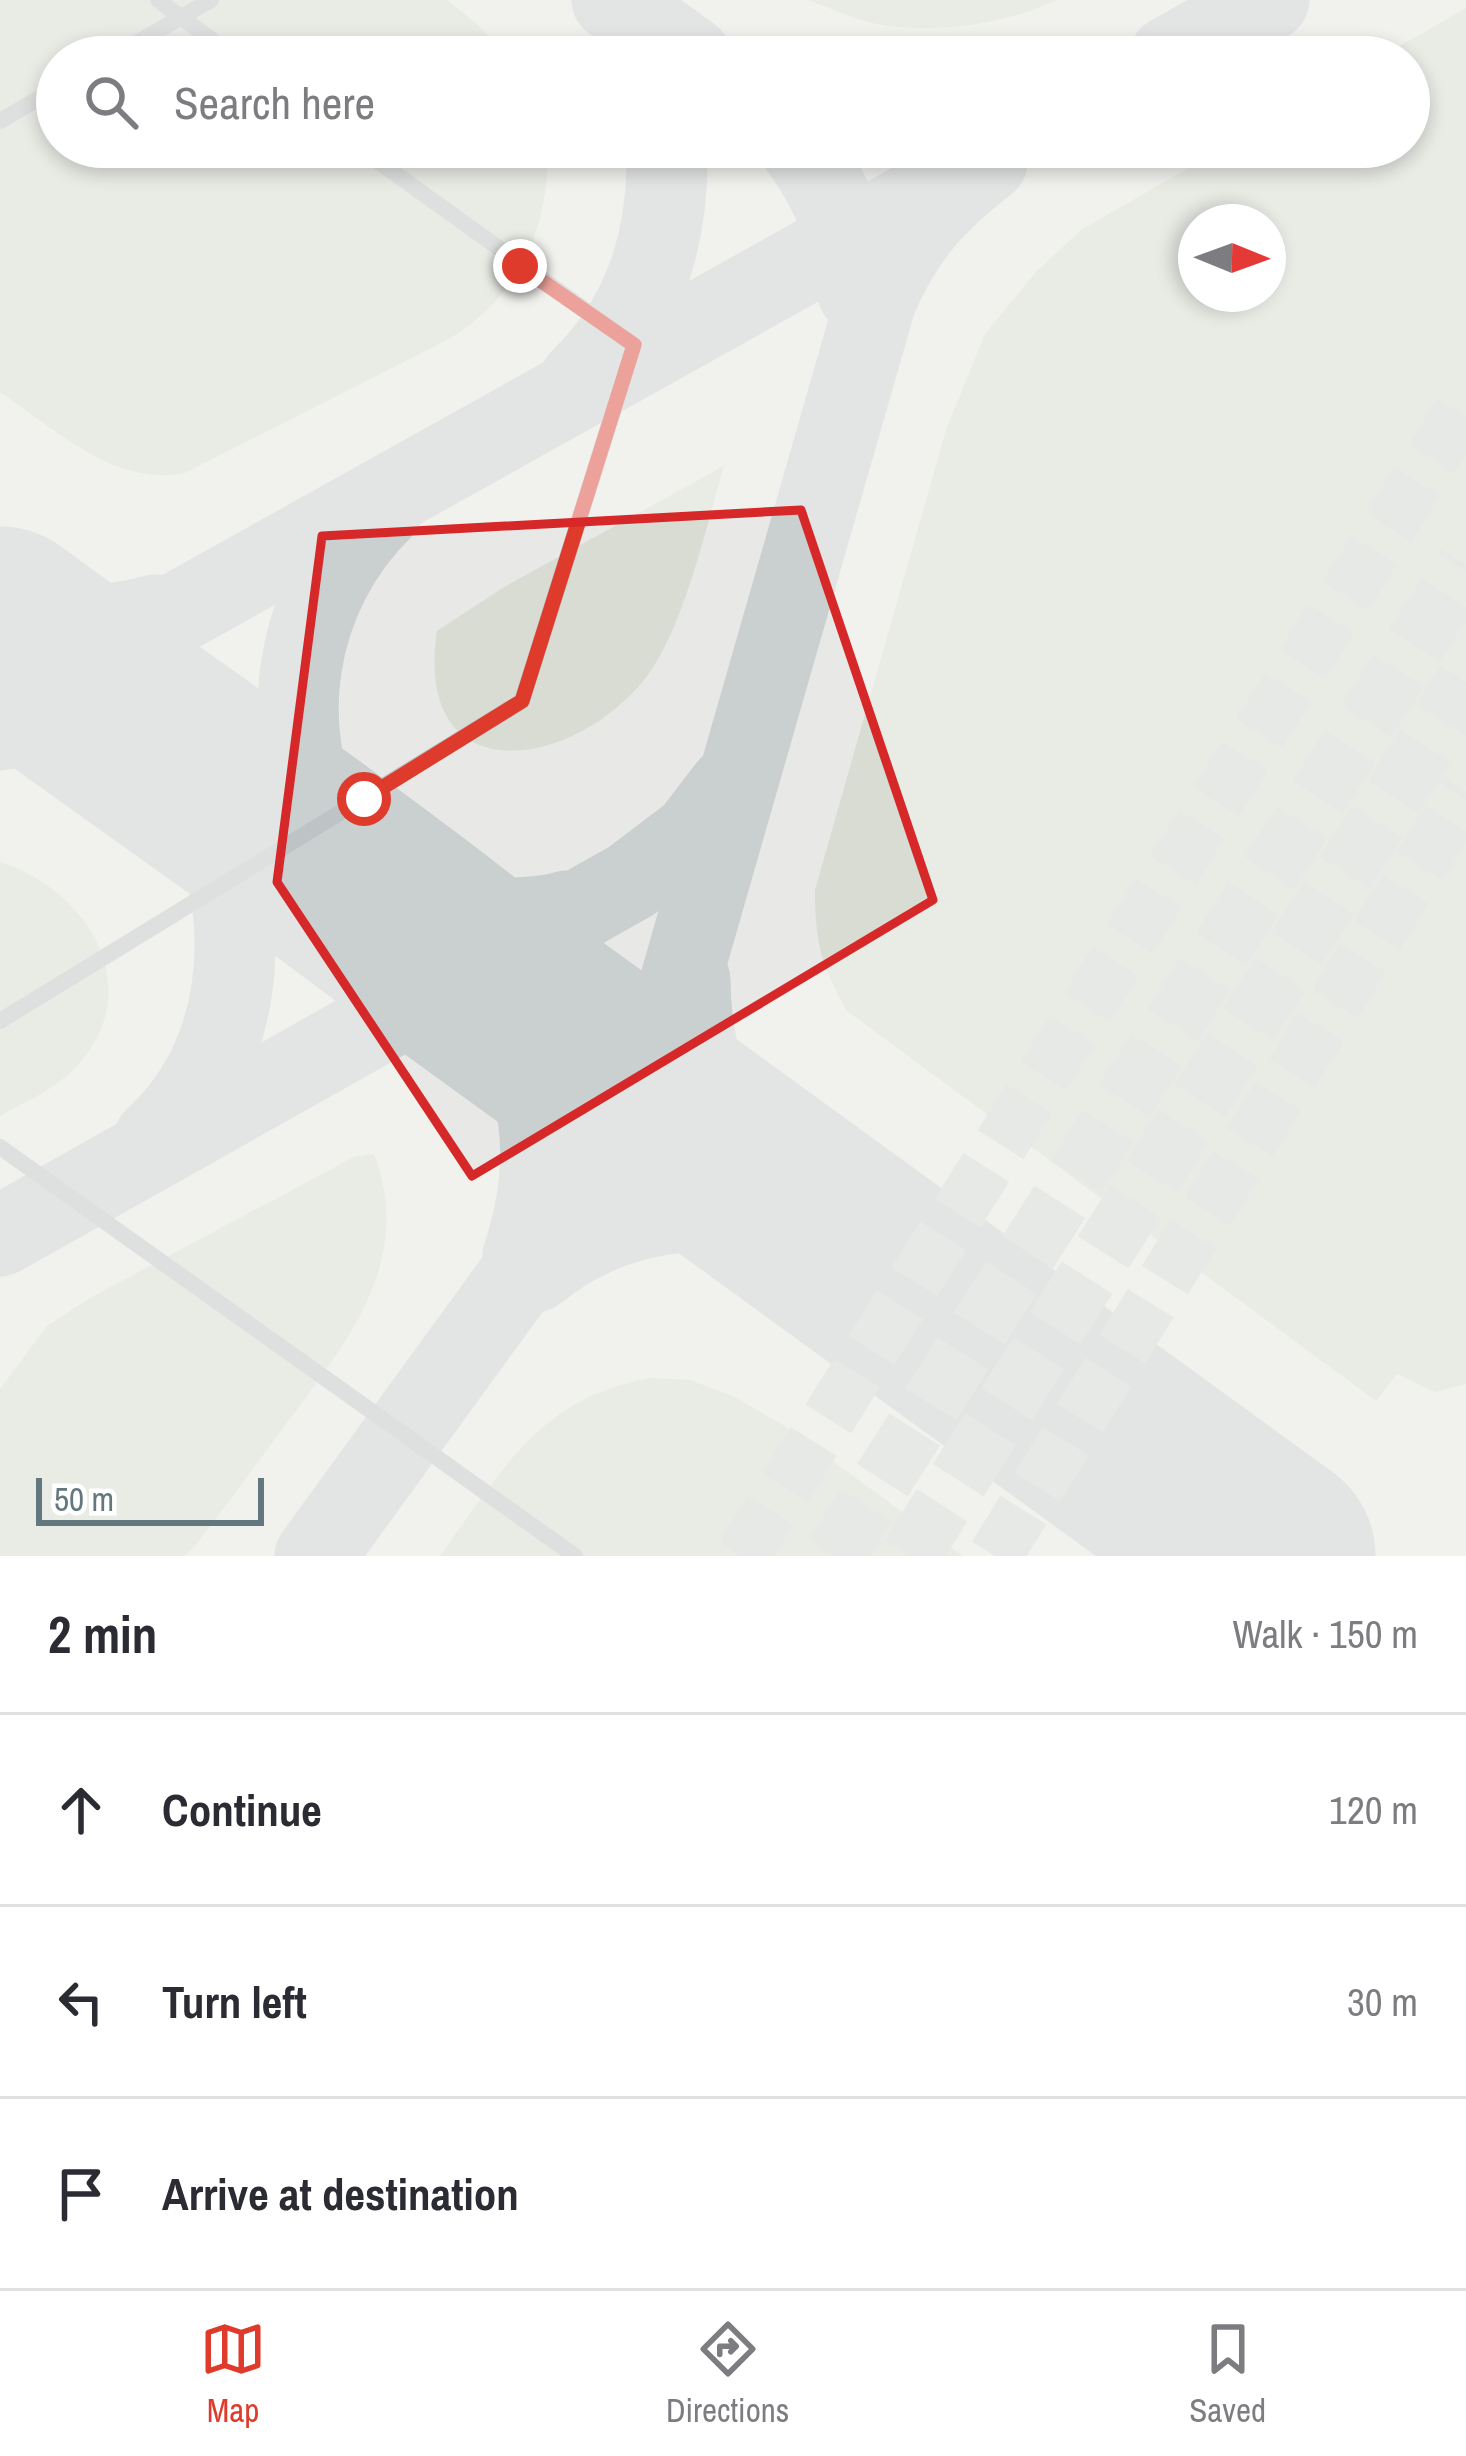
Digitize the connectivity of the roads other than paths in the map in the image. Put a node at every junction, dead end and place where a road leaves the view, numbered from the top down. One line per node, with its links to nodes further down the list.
1 (158, 0): 3 (lane)
2 (211, 0): 3 (lane)
3 (181, 17): 4 (lane); 5 (lane)
4 (148, 36)
5 (207, 36)
6 (36, 100): 7 (lane)
7 (0, 121)
8 (387, 168): 9 (lane)
9 (0, 1022)
10 (0, 1147): 11 (lane)
11 (575, 1556)

